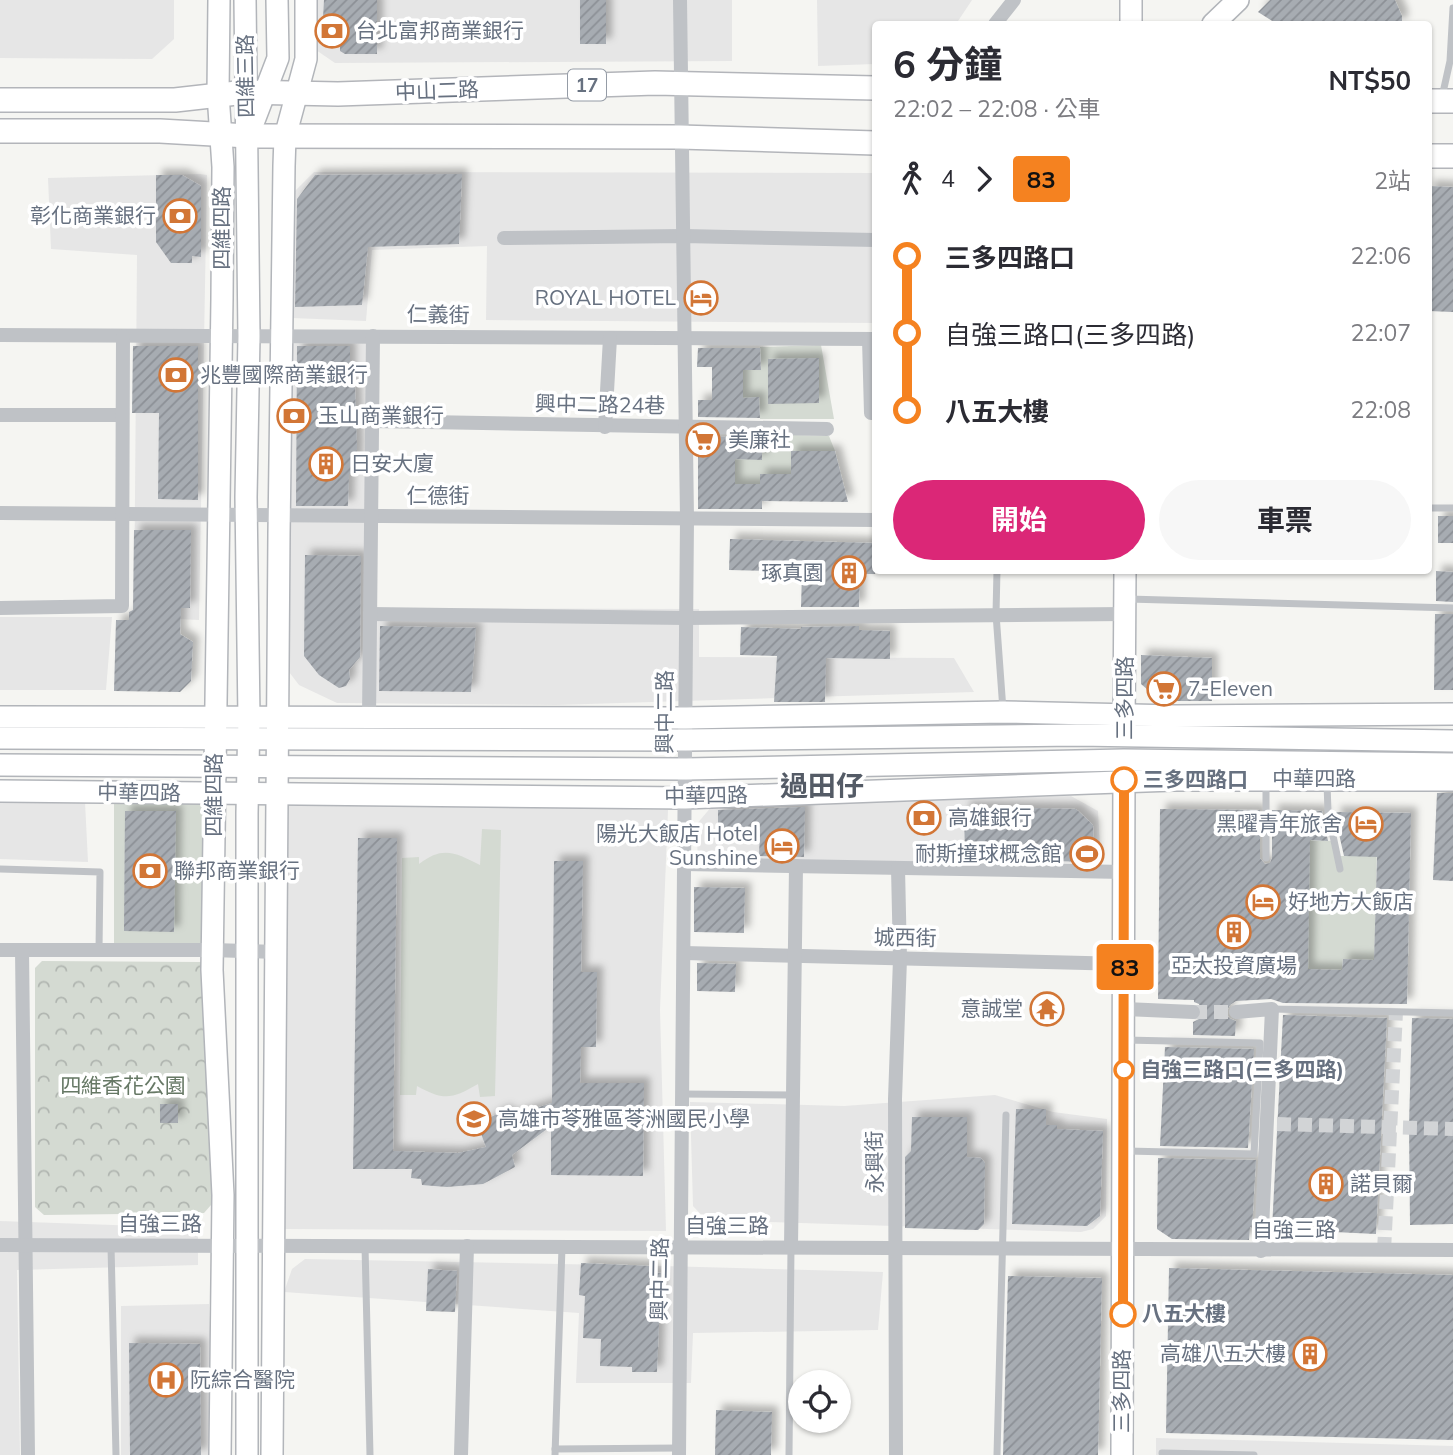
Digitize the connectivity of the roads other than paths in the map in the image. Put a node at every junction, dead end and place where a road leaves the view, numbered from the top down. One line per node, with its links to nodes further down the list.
1 (219, 0): 17 (street, 四維三路)
2 (245, 0): 15 (street, 四維三路)
3 (277, 0): 15 (street, 四維三路)
4 (306, 0): 16 (street, 四維三路)
5 (680, 0): 13 (street, 興中二路)
6 (1014, 0): 10 (street)
7 (1131, 0): 11 (street)
8 (1238, 0): 12 (street)
9 (1453, 8): 19 (lane)
10 (997, 21)
11 (1131, 21)
12 (1216, 21)
13 (680, 83): 14 (main road, 中山二路 / 17); 16 (main road, 中山二路 / 17); 24 (street, 興中二路)
14 (872, 89)
15 (256, 93): 16 (main road, 中山二路 / 17); 17 (main road, 中山二路 / 17); 22 (street, 四維三路)
16 (298, 93): 23 (street, 四維三路)
17 (219, 94): 18 (main road, 中山二路 / 17); 21 (street, 四維三路)
18 (0, 100)
19 (1441, 101)
20 (0, 131): 21 (main road, 中山二路)
21 (222, 135): 22 (main road, 中山二路); 34 (street, 四維四路)
22 (248, 136): 23 (main road, 中山二路); 35 (street, 四維四路)
23 (285, 136): 24 (main road, 中山二路); 36 (street)
24 (680, 137): 25 (main road, 中山二路); 28 (street, 興中二路)
25 (872, 143)
26 (1432, 156): 27 (main road)
27 (1453, 156)
28 (684, 236): 29 (street); 30 (street); 38 (street, 興中二路)
29 (504, 238)
30 (872, 240)
31 (0, 335): 33 (street, 仁義街)
32 (373, 335): 36 (street, 仁義街); 37 (street, 仁義街); 42 (street)
33 (123, 336): 34 (street, 仁義街); 41 (street)
34 (222, 336): 35 (street, 仁義街); 50 (street, 四維四路)
35 (249, 336): 36 (street, 仁義街); 51 (street, 四維四路)
36 (283, 336): 52 (street)
37 (610, 338): 38 (street, 仁義街); 44 (street)
38 (685, 338): 39 (street, 仁義街); 43 (street, 興中二路)
39 (872, 339)
40 (0, 415): 41 (street)
41 (121, 415): 49 (street)
42 (372, 421): 44 (street, 興中二路24巷); 53 (street)
43 (685, 426): 44 (street, 興中二路24巷); 45 (street, 興中二路24巷); 54 (street, 興中二路)
44 (605, 427)
45 (827, 429)
46 (1432, 508): 47 (lane)
47 (1453, 508)
48 (0, 513): 49 (street, 仁德街)
49 (121, 516): 50 (street, 仁德街); 59 (street)
50 (219, 516): 51 (street, 仁德街); 70 (street, 四維四路)
51 (246, 517): 52 (street, 仁德街); 71 (street, 四維四路)
52 (279, 517): 53 (street, 仁德街); 72 (street)
53 (372, 517): 54 (street, 仁德街); 61 (street)
54 (687, 519): 55 (street, 仁德街); 63 (street, 興中二路)
55 (872, 520)
56 (997, 574): 62 (lane)
57 (1125, 574): 58 (street, 三多四路)
58 (1125, 607): 60 (lane); 62 (street); 69 (street, 三多四路)
59 (0, 608)
60 (1453, 608)
61 (370, 614): 63 (street); 67 (street)
62 (996, 614): 63 (street); 64 (lane)
63 (686, 618): 68 (street, 興中二路)
64 (1003, 712): 68 (street, 中華四路); 69 (street, 中華四路)
65 (1453, 714): 69 (street, 中華四路)
66 (0, 717): 70 (street, 中華四路)
67 (369, 718): 68 (street, 中華四路); 72 (street, 中華四路)
68 (686, 718): 74 (street, 興中二路)
69 (1124, 726): 74 (street, 中華四路); 75 (street, 中華四路); 76 (street, 三多四路)
70 (215, 728): 71 (street, 中華四路); 73 (street, 中華四路); 79 (street, 四維四路)
71 (248, 728): 72 (street, 中華四路); 80 (street, 四維四路)
72 (278, 728): 74 (street, 中華四路); 81 (street)
73 (0, 738)
74 (686, 740): 82 (street, 興中二路)
75 (1453, 741)
76 (1124, 760): 77 (street, 中華四路); 82 (street, 中華四路); 86 (street, 三多四路)
77 (1453, 764)
78 (0, 765): 79 (street, 中華四路)
79 (215, 768): 80 (street, 中華四路); 88 (street, 四維四路)
80 (247, 768): 81 (street, 中華四路); 89 (street, 四維四路)
81 (277, 768): 82 (street, 中華四路); 90 (street)
82 (686, 769): 91 (street, 興中二路)
83 (1266, 779): 84 (street, 中華四路); 86 (street, 中華四路); 92 (lane)
84 (1327, 779): 85 (street, 中華四路); 97 (lane)
85 (1453, 780)
86 (1124, 783): 91 (street, 中華四路); 98 (street, 三多四路)
87 (0, 791): 88 (street, 中華四路)
88 (215, 794): 89 (street, 中華四路); 101 (street, 四維四路)
89 (247, 795): 90 (street, 中華四路); 103 (street, 四維四路)
90 (277, 795): 91 (street, 中華四路); 104 (street)
91 (685, 798): 93 (street, 興中二路)
92 (1266, 858)
93 (685, 864): 94 (street); 105 (street, 興中二路)
94 (796, 866): 95 (street); 106 (street)
95 (898, 868): 98 (street); 107 (street, 永興街)
96 (0, 869): 102 (lane)
97 (1340, 869)
98 (1125, 872): 108 (street, 三多四路)
99 (0, 950): 100 (street)
100 (22, 950): 102 (street); 121 (street)
101 (212, 950): 102 (street); 103 (street); 123 (street, 四維四路)
102 (99, 951)
103 (247, 951): 104 (street); 124 (street, 四維四路)
104 (276, 952): 125 (street)
105 (684, 953): 106 (street, 城西街); 115 (street, 興中二路)
106 (794, 956): 107 (street, 城西街); 116 (street)
107 (900, 959): 108 (street, 城西街); 131 (street, 永興街)
108 (1125, 964): 109 (street, 三多四路)
109 (1125, 1009): 111 (street); 114 (street, 三多四路)
110 (1272, 1009): 112 (street); 113 (lane); 118 (street)
111 (1193, 1012)
112 (1236, 1012)
113 (1453, 1013)
114 (1124, 1040): 118 (lane); 119 (street, 三多四路)
115 (682, 1094): 116 (lane); 129 (street, 興中二路)
116 (793, 1095): 130 (street)
117 (1006, 1115): 132 (lane)
118 (1266, 1124): 119 (lane); 135 (street)
119 (1124, 1151): 133 (street, 三多四路)
120 (0, 1245): 121 (street, 自強三路)
121 (26, 1245): 122 (street, 自強三路); 139 (street)
122 (111, 1245): 123 (street, 自強三路); 140 (lane)
123 (223, 1245): 124 (street, 自強三路); 141 (street, 四維四路)
124 (247, 1245): 125 (street, 自強三路); 142 (street, 四維四路)
125 (274, 1245): 126 (street, 自強三路); 143 (street)
126 (365, 1245): 127 (street, 自強三路); 144 (lane)
127 (467, 1246): 128 (street, 自強三路); 145 (street)
128 (562, 1246): 129 (street, 自強三路); 137 (lane)
129 (681, 1247): 130 (street, 自強三路); 136 (street, 興中二路)
130 (792, 1247): 131 (street, 自強三路); 146 (lane)
131 (897, 1248): 132 (street, 自強三路); 147 (street, 永興街)
132 (1001, 1248): 133 (street, 自強三路); 148 (lane)
133 (1123, 1248): 135 (street, 自強三路); 149 (street, 三多四路)
134 (1453, 1250): 135 (street, 自強三路)
135 (1261, 1251)
136 (679, 1451): 137 (lane)
137 (555, 1452)
138 (1162, 1453): 150 (lane)
139 (28, 1455)
140 (116, 1455)
141 (220, 1455)
142 (247, 1455)
143 (272, 1455)
144 (370, 1455)
145 (461, 1455)
146 (789, 1455)
147 (896, 1455)
148 (997, 1455)
149 (1122, 1455)
150 (1222, 1455): 151 (lane)
151 (1254, 1455)

